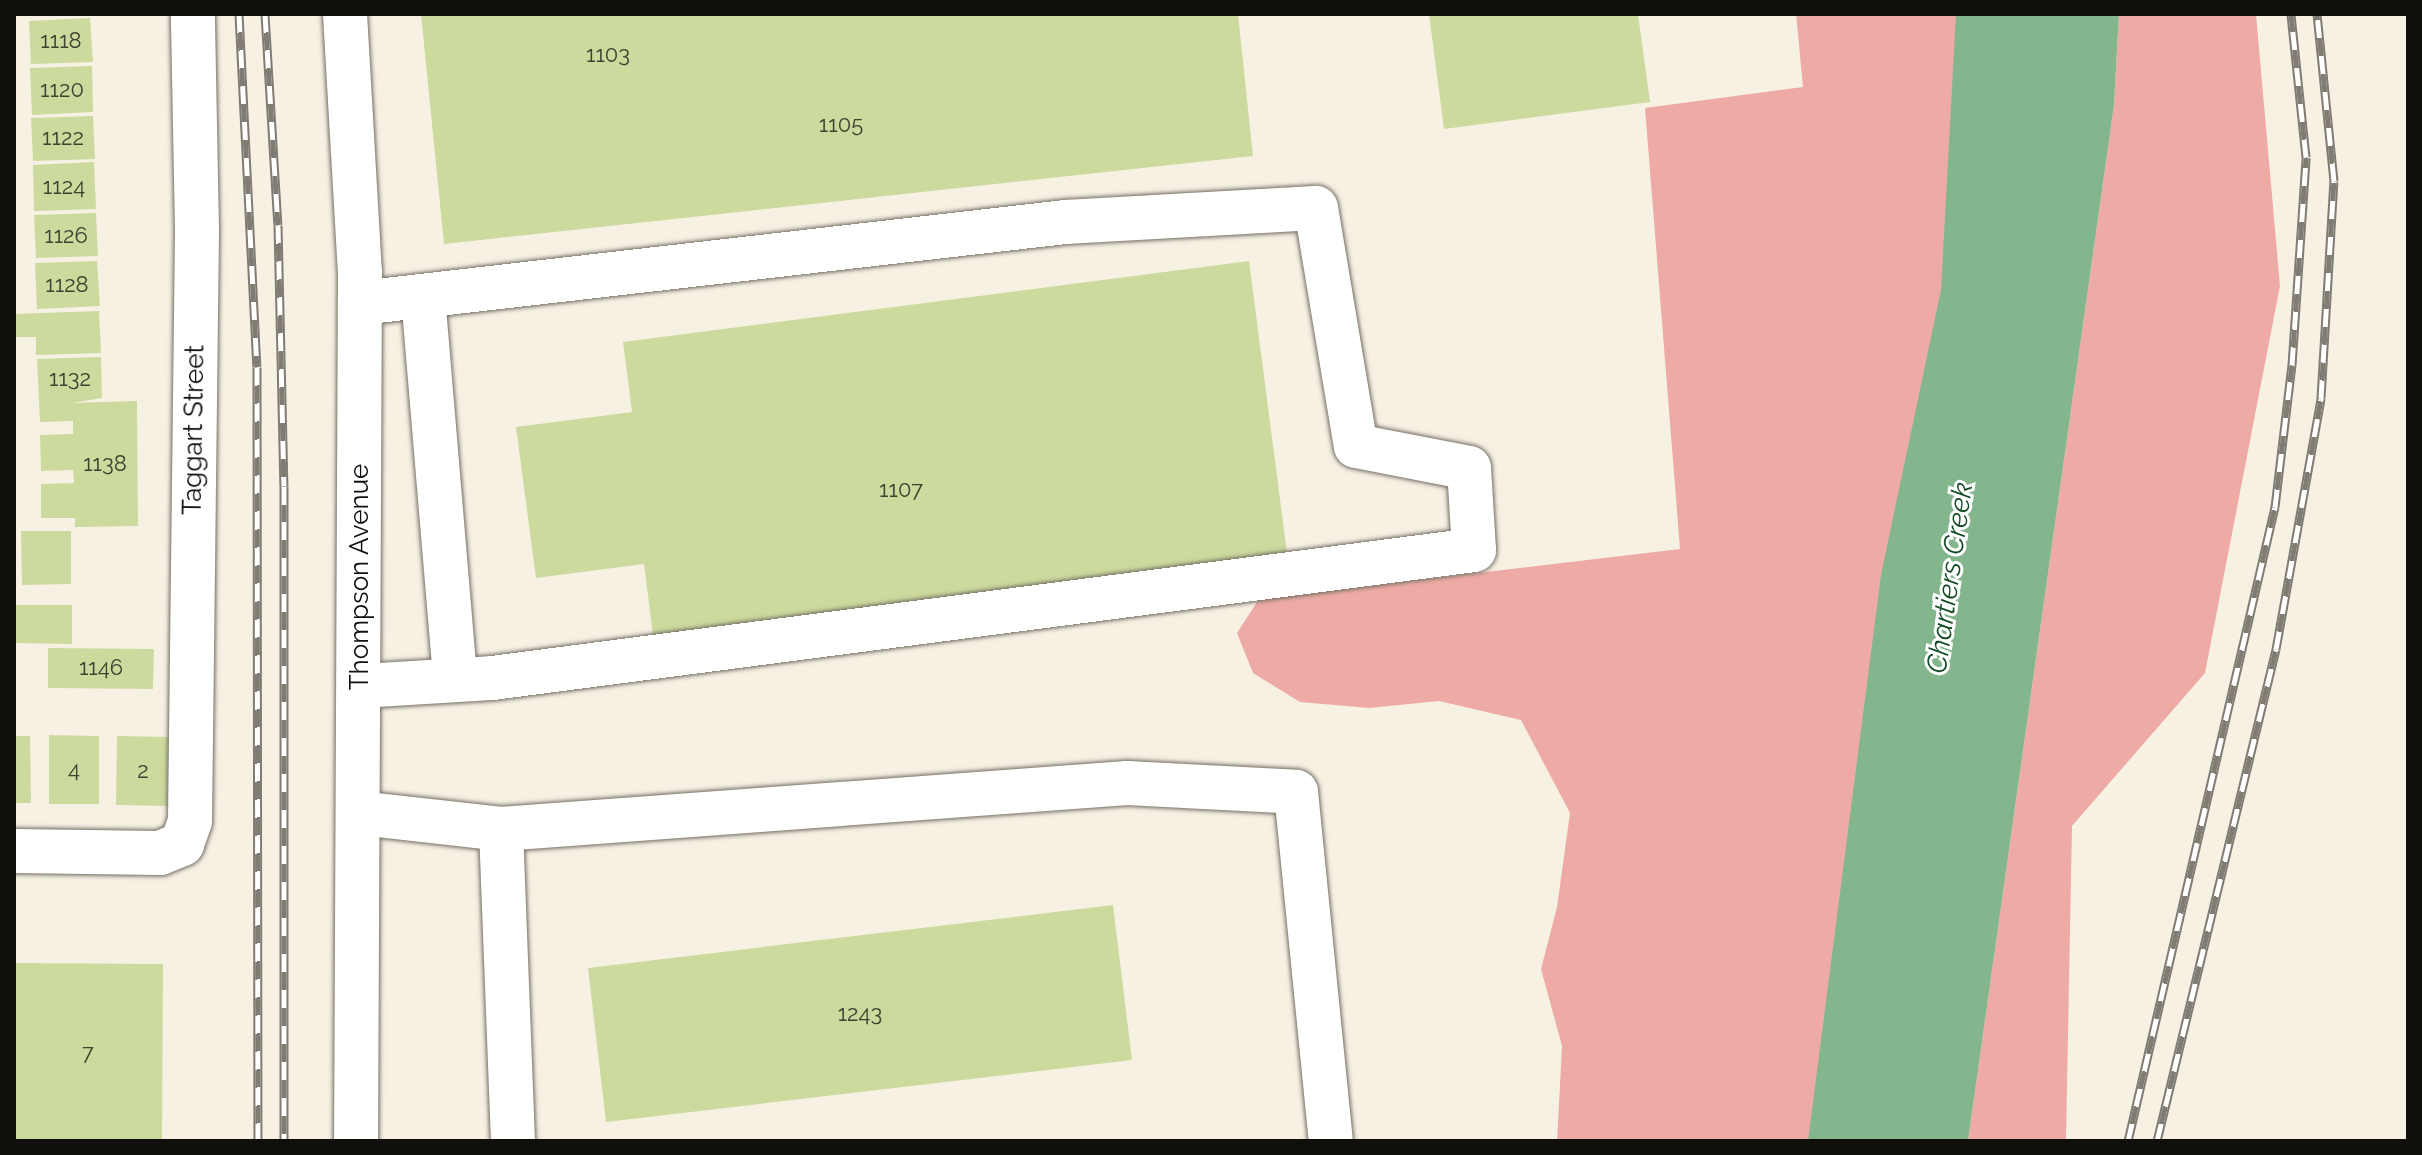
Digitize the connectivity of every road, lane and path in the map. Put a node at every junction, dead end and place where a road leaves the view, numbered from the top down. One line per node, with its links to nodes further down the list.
1 (193, 14): 9 (street, Taggart Street)
2 (345, 14): 4 (street, Thompson Avenue)
3 (423, 296): 4 (street); 5 (street); 5 (street)
4 (360, 303): 6 (street, Thompson Avenue)
5 (455, 680): 6 (street)
6 (361, 686): 7 (street, Thompson Avenue)
7 (359, 813): 8 (street); 10 (street, Thompson Avenue)
8 (501, 829): 11 (street); 12 (street)
9 (14, 851)
10 (356, 1141)
11 (513, 1141)
12 (1331, 1141)

